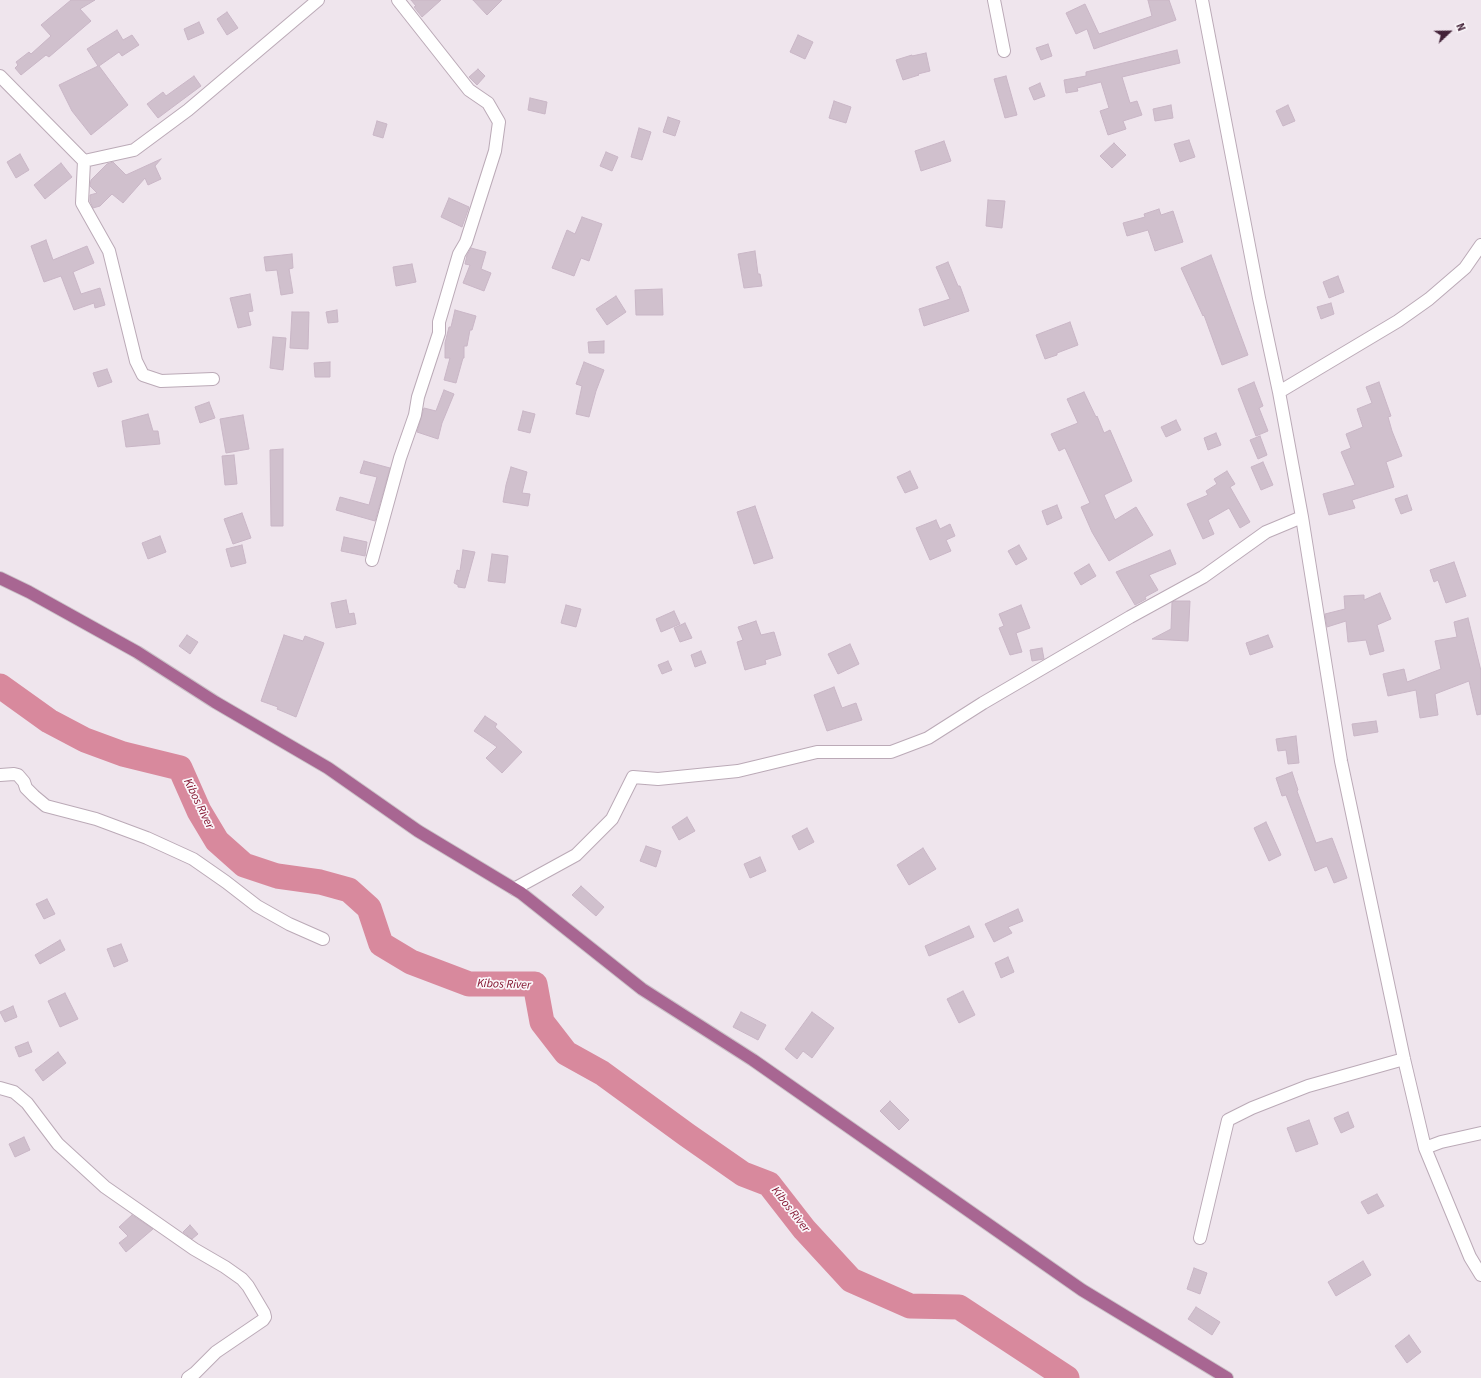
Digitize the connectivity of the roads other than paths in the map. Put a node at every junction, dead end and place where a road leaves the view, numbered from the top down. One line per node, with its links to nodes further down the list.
1 (318, 0): 7 (street)
2 (398, 0): 12 (street)
3 (994, 0): 5 (street)
4 (1202, 0): 10 (street)
5 (1004, 51)
6 (0, 76): 7 (street)
7 (84, 161): 9 (street)
8 (1481, 246): 10 (street)
9 (213, 379)
10 (1279, 392): 11 (street)
11 (1302, 518): 15 (street); 17 (street)
12 (372, 560)
13 (0, 578): 15 (main road)
14 (0, 776): 16 (street)
15 (514, 889): 24 (main road)
16 (323, 939)
17 (1404, 1060): 20 (street); 21 (street)
18 (0, 1088): 23 (street)
19 (1481, 1133): 20 (street)
20 (1425, 1148): 22 (street)
21 (1200, 1238)
22 (1481, 1275)
23 (188, 1378)
24 (1226, 1378)

